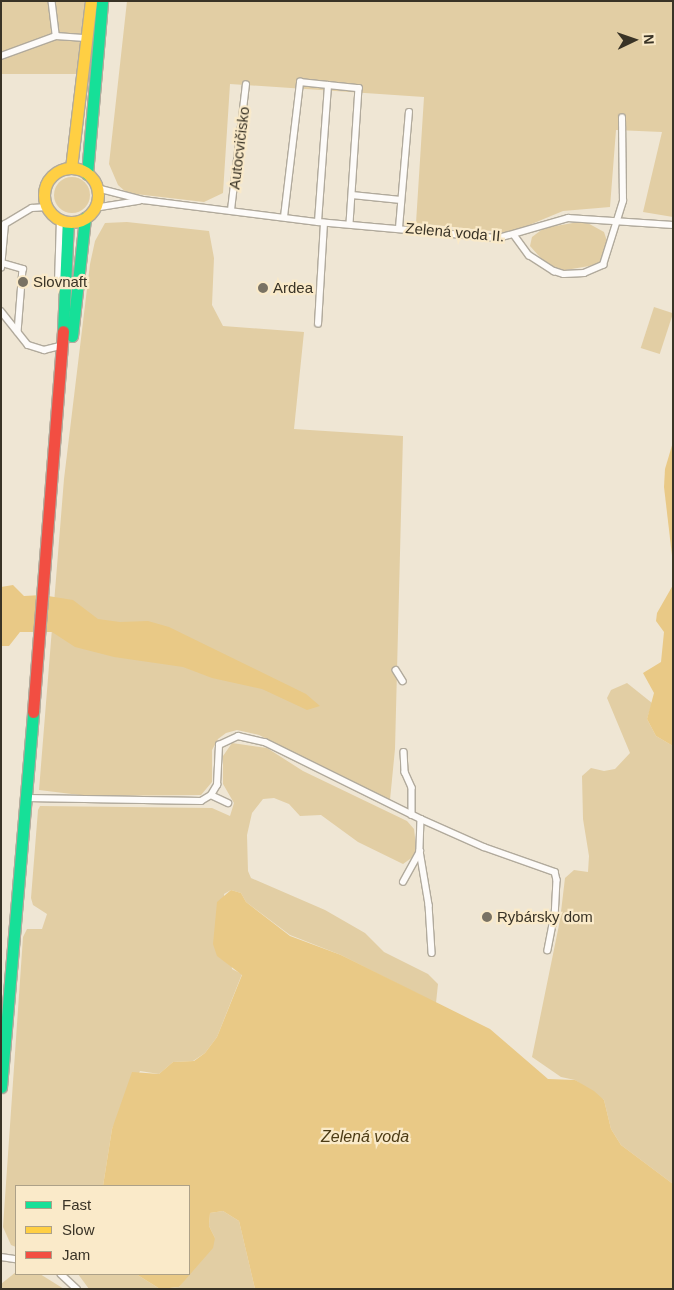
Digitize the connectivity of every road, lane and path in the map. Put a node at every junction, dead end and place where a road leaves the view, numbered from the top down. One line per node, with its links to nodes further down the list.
1 (52, 1): 4 (lane)
2 (91, 1): 5 (main road)
3 (102, 1): 5 (main road)
4 (56, 36): 5 (lane); 6 (lane)
5 (93, 38): 11 (main road); 12 (main road)
6 (1, 56)
7 (328, 84): 14 (lane); 20 (lane); 24 (lane)
8 (246, 85): 19 (lane, Autocvičisko)
9 (409, 112): 16 (lane)
10 (622, 118): 22 (lane)
11 (71, 168): 12 (main road); 17 (main road)
12 (87, 174): 13 (main road)
13 (96, 188): 15 (lane); 18 (main road)
14 (352, 195): 16 (lane); 25 (lane)
15 (142, 200): 18 (lane); 19 (lane, Zelená voda II.)
16 (402, 200): 27 (lane)
17 (47, 206): 23 (main road); 29 (lane)
18 (94, 208): 21 (main road)
19 (231, 210): 20 (lane, Zelená voda II.)
20 (284, 217): 24 (lane, Zelená voda II.)
21 (84, 218): 23 (main road); 35 (main road)
22 (617, 220): 26 (lane, Zelená voda II.); 28 (lane, Zelená voda II.); 28 (lane)
23 (64, 221): 34 (main road)
24 (321, 222): 25 (lane, Zelená voda II.); 32 (lane)
25 (350, 224): 27 (lane, Zelená voda II.)
26 (673, 225)
27 (399, 228): 28 (lane, Zelená voda II.)
28 (515, 236)
29 (2, 263): 30 (lane); 33 (lane)
30 (1, 268)
31 (1, 311): 33 (lane)
32 (318, 324)
33 (18, 332): 34 (lane)
34 (62, 345): 35 (main road)
35 (58, 420): 40 (main road)
36 (396, 670): 37 (lane)
37 (403, 681)
38 (404, 752): 42 (lane)
39 (211, 796): 40 (lane); 41 (lane); 42 (lane)
40 (25, 798): 48 (main road)
41 (228, 804)
42 (412, 815): 43 (lane)
43 (420, 820): 44 (lane); 46 (lane)
44 (420, 850): 45 (lane); 47 (lane)
45 (403, 882)
46 (548, 950)
47 (432, 953)
48 (1, 1087)
49 (1, 1257): 50 (lane)
50 (15, 1259)
51 (62, 1275): 52 (lane)
52 (77, 1289)

